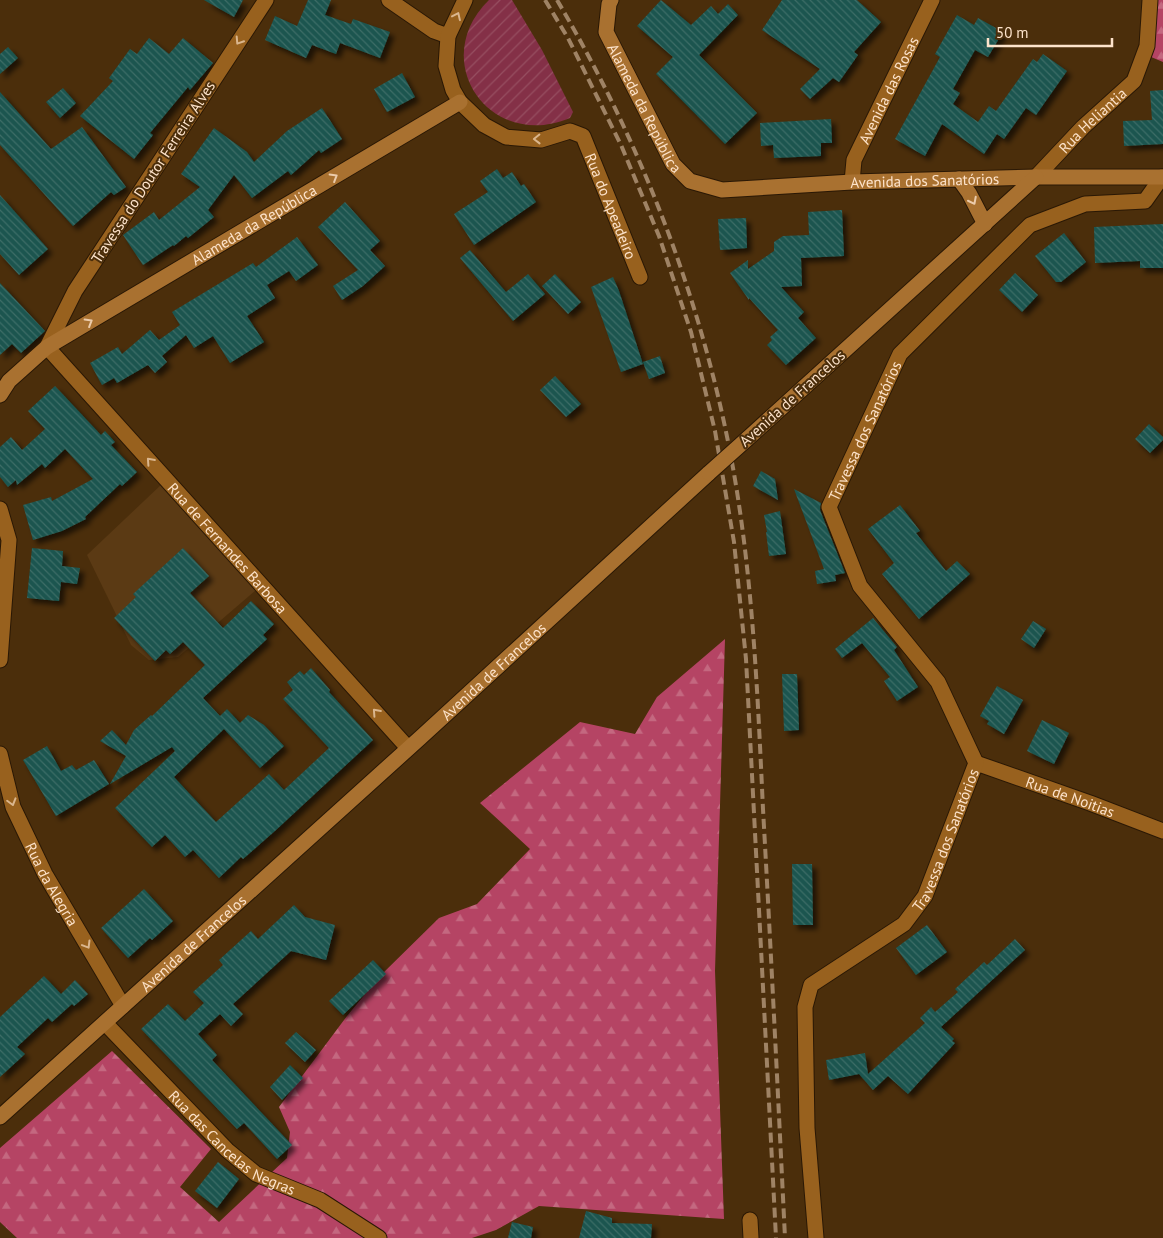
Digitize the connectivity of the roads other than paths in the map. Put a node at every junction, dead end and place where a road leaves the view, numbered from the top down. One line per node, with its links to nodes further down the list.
1 (266, 0): 16 (street, Travessa do Doutor Ferreira Alves, one-way to 16)
2 (389, 0): 7 (street)
3 (465, 0): 7 (street, one-way to 3)
4 (932, 0): 13 (street, Avenida das Rosas)
5 (1150, 0): 9 (street, Rua Heliantia)
6 (607, 1): 12 (main road, Alameda da República)
7 (448, 36): 8 (street)
8 (460, 102): 15 (street, Rua do Apeadeiro, one-way to 8); 16 (main road, Alameda da República, one-way to 8)
9 (1036, 177): 10 (main road, Avenida dos Sanatórios); 11 (main road, Avenida dos Sanatórios); 14 (main road, Avenida de Francelos)
10 (1163, 177): 22 (street, Travessa dos Sanatórios)
11 (959, 179): 13 (main road, Avenida dos Sanatórios); 14 (main road, one-way to 14)
12 (690, 181): 13 (main road, Avenida dos Sanatórios)
13 (852, 182)
14 (985, 224): 20 (main road, Avenida de Francelos, bridge)
15 (640, 277)
16 (47, 347): 17 (main road, Alameda da República); 20 (street, Rua de Fernandes Barbosa, one-way to 16)
17 (0, 395)
18 (0, 509): 19 (street)
19 (0, 660)
20 (408, 748): 24 (main road, Avenida de Francelos)
21 (0, 754): 24 (street, Rua da Alegria, one-way to 24)
22 (976, 763): 23 (street, Rua de Noitias); 30 (street, Travessa dos Sanatórios)
23 (1163, 831)
24 (124, 1006): 25 (main road, Avenida de Francelos)
25 (104, 1023): 26 (main road, Avenida de Francelos); 28 (street, Rua das Cancelas Negras)
26 (0, 1117)
27 (750, 1220): 29 (street)
28 (380, 1238)
29 (751, 1238)
30 (816, 1238)

